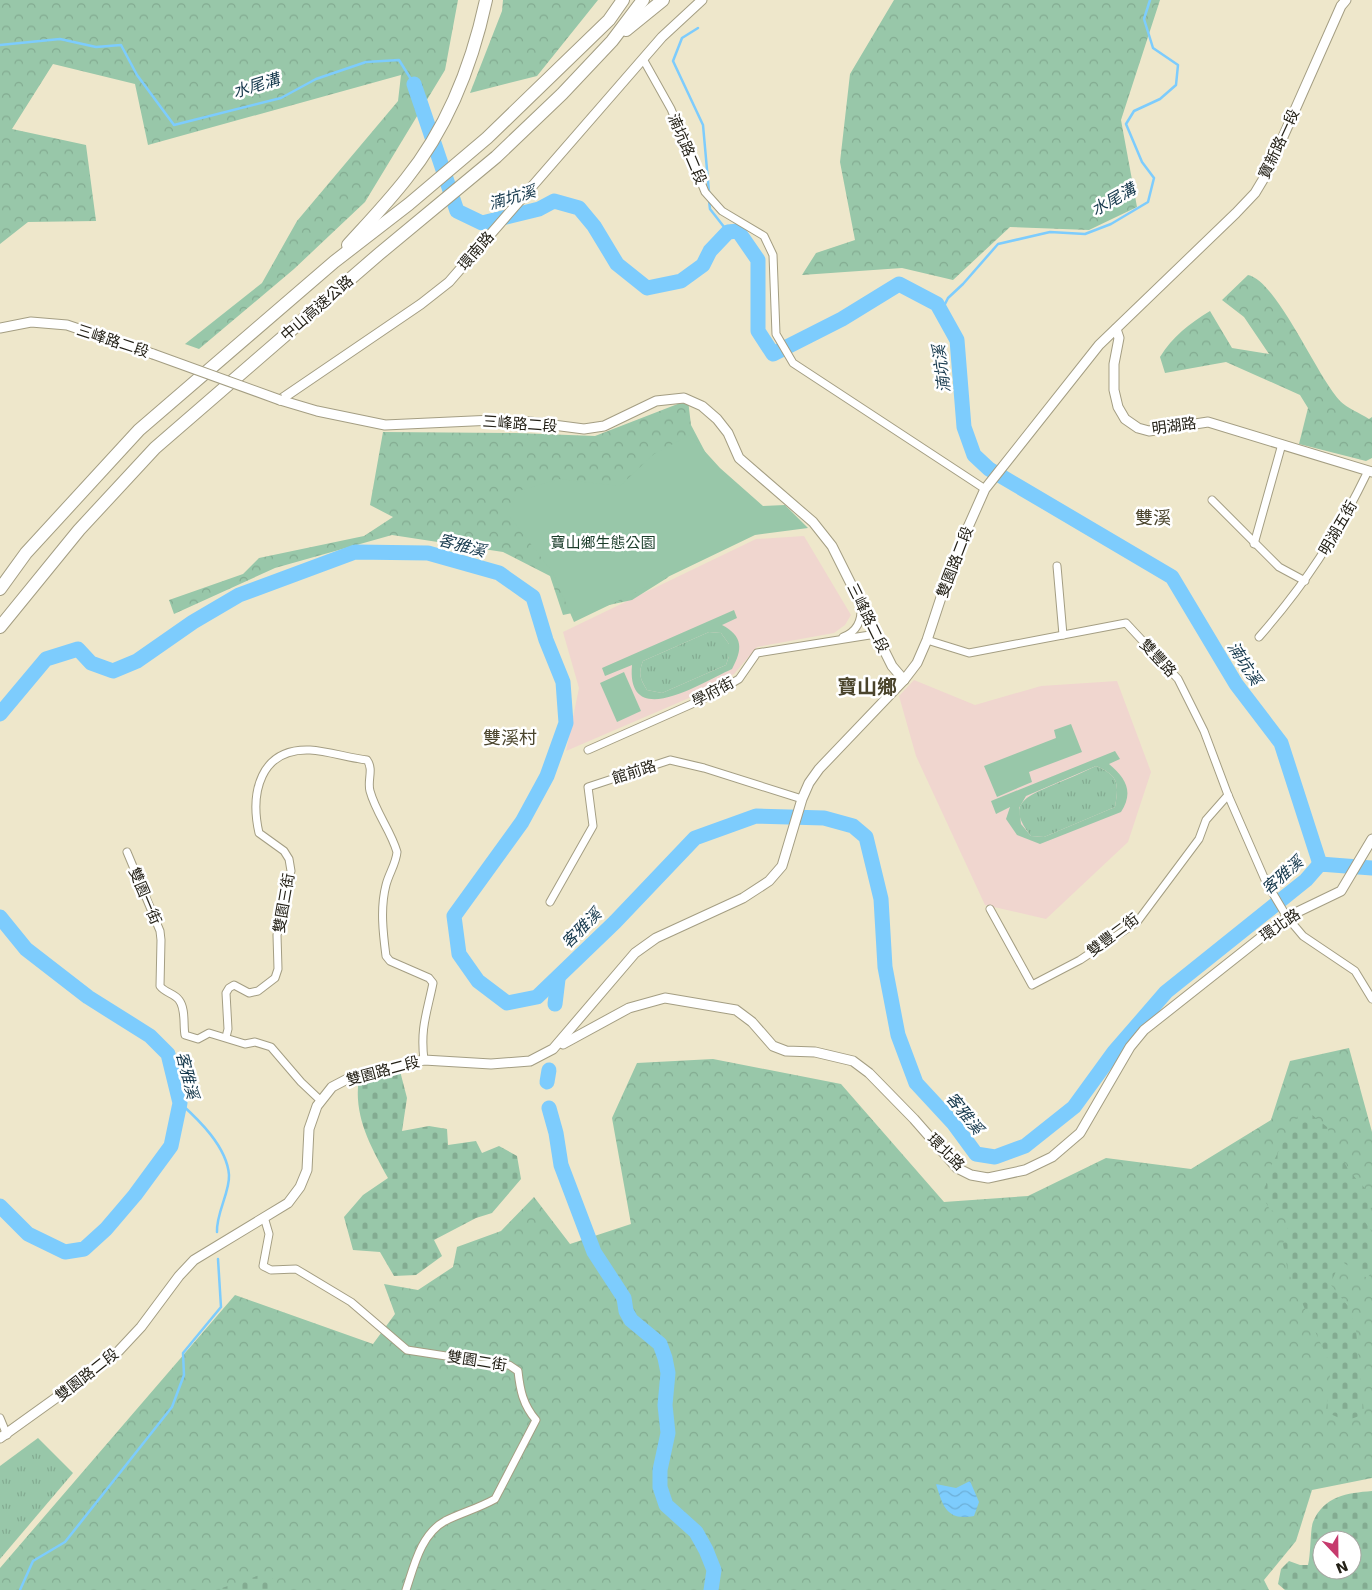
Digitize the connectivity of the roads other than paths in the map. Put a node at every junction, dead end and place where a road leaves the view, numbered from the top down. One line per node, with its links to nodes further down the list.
1 (486, 0): 9 (highway)
2 (623, 0): 9 (highway, 中山高速公路)
3 (643, 0): 7 (highway, 中山高速公路)
4 (663, 0): 7 (highway)
5 (702, 0): 8 (street, 環南路)
6 (1346, 0): 11 (street, 寶新路一段)
7 (612, 40): 22 (highway, 中山高速公路)
8 (643, 58): 12 (street, 環南路); 15 (street, 湳坑路二段)
9 (334, 262): 20 (highway, 中山高速公路)
10 (0, 328): 12 (street, 三峰路二段, bridge)
11 (1116, 329): 13 (street, 明湖路); 15 (street, 雙園路二段)
12 (280, 400): 21 (street, 三峰路二段)
13 (1282, 444): 14 (street, 明湖路); 17 (street)
14 (1370, 472): 19 (street, 明湖五街)
15 (985, 489): 27 (street, 雙園路二段)
16 (1212, 500): 17 (street)
17 (1254, 544): 19 (street)
18 (1057, 566): 24 (street)
19 (1305, 581): 25 (street, 明湖五街)
20 (0, 589)
21 (860, 601): 23 (street, 三峰路二段); 26 (street, 學府街)
22 (0, 627)
23 (876, 634): 26 (street, 學府街); 28 (street, 三峰路二段)
24 (1063, 635): 27 (street, 雙豐路); 30 (street, 雙豐路)
25 (1259, 637)
26 (834, 640): 29 (street, 學府街)
27 (927, 640): 28 (street, 雙園路二段)
28 (904, 680): 31 (street, 雙園路二段)
29 (588, 750)
30 (1228, 796): 35 (street, 雙豐二街); 36 (street, 雙豐路)
31 (802, 799): 34 (street, 館前路); 39 (street, 雙園路二段)
32 (1372, 840): 36 (street, 環北路)
33 (127, 852): 38 (street, 雙園一街)
34 (550, 902)
35 (990, 909)
36 (1287, 917): 37 (street); 39 (street, 環北路)
37 (1372, 999)
38 (226, 1037): 40 (street, 雙園三街); 41 (street, 雙園一街)
39 (554, 1049): 40 (street, 雙園路二段)
40 (424, 1060): 41 (street, 雙園路二段)
41 (320, 1100): 42 (street, 雙園路二段)
42 (264, 1217): 44 (street, 雙園路二段); 45 (street, 雙園二街)
43 (0, 1418): 44 (street)
44 (4, 1436)
45 (406, 1590)

